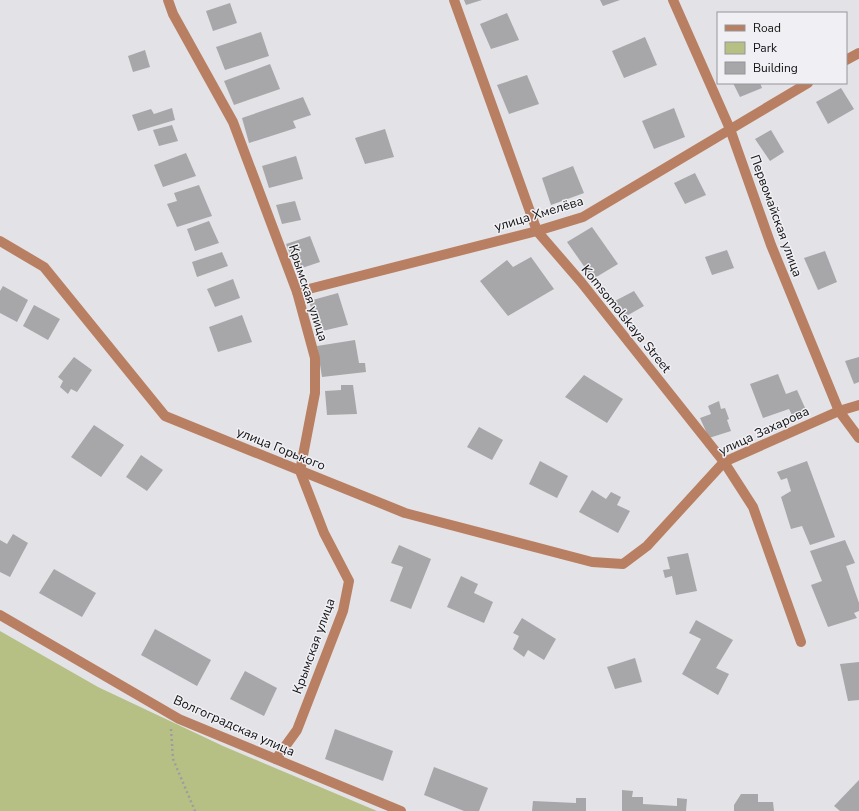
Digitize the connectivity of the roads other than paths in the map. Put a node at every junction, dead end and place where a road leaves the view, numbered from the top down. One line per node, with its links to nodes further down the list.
1 (168, 0): 10 (street, Крымская улица)
2 (454, 0): 8 (street, Komsomolskaya Street)
3 (673, 0): 7 (street, Первомайская улица)
4 (859, 53): 5 (street)
5 (847, 59)
6 (806, 84): 7 (street, улица Хмелёва)
7 (730, 129): 8 (street, улица Хмелёва); 12 (street, Первомайская улица)
8 (537, 231): 10 (street, улица Хмелёва); 14 (street, Komsomolskaya Street)
9 (0, 241): 15 (street, улица Горького)
10 (297, 292): 15 (street, Крымская улица)
11 (859, 404): 12 (street, улица Захарова)
12 (839, 411): 13 (street, Первомайская улица); 14 (street, улица Захарова)
13 (859, 438)
14 (724, 462): 16 (street, улица Захарова); 18 (street, Komsomolskaya Street)
15 (300, 471): 16 (street, улица Горького); 19 (street, Крымская улица)
16 (623, 564)
17 (0, 615): 19 (street, Волгоградская улица)
18 (801, 642)
19 (276, 759): 20 (street, Волгоградская улица)
20 (401, 811)

